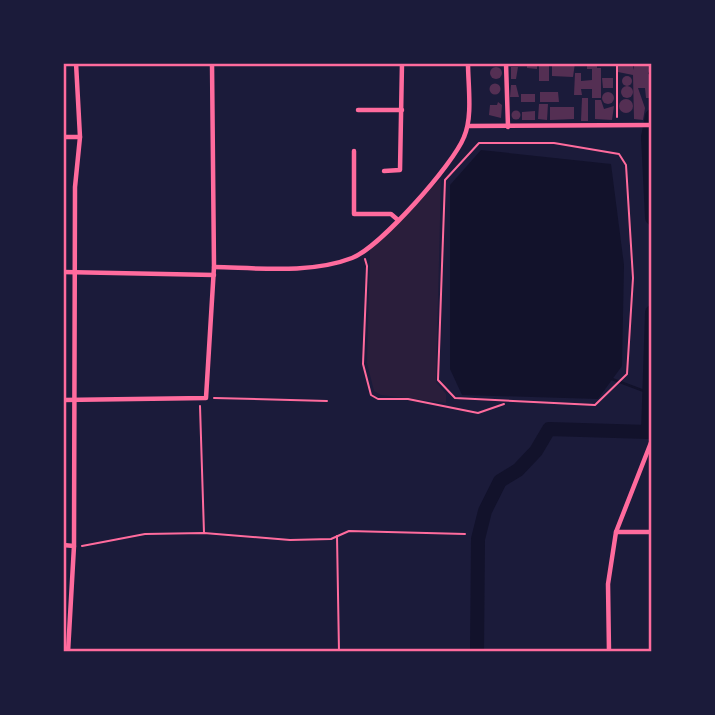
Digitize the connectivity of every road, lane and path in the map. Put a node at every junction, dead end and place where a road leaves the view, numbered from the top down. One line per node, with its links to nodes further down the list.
1 (76, 63): 14 (street)
2 (212, 63): 19 (street)
3 (402, 63): 8 (street)
4 (468, 63): 11 (street)
5 (506, 63): 12 (street)
6 (617, 63): 9 (path)
7 (358, 110): 8 (street)
8 (401, 110): 16 (street)
9 (617, 124): 10 (street); 12 (street)
10 (652, 125)
11 (468, 126): 12 (street); 17 (street)
12 (508, 127)
13 (63, 137): 14 (street)
14 (80, 137): 20 (street)
15 (354, 150): 17 (street)
16 (384, 171)
17 (398, 220): 18 (street)
18 (362, 251): 19 (street); 27 (path)
19 (214, 267): 22 (street)
20 (75, 271): 21 (street); 22 (street); 25 (street)
21 (63, 272)
22 (214, 275): 23 (street)
23 (203, 398): 25 (street); 26 (path); 31 (path)
24 (63, 400): 25 (street)
25 (74, 400): 35 (street)
26 (327, 401)
27 (508, 403): 27 (path)
28 (652, 440): 29 (street)
29 (616, 532): 30 (street); 38 (street)
30 (652, 532)
31 (204, 533): 33 (path); 35 (path)
32 (465, 534): 33 (path)
33 (337, 535): 37 (path)
34 (63, 545): 35 (street)
35 (74, 546): 36 (street)
36 (68, 652)
37 (339, 652)
38 (609, 652)

